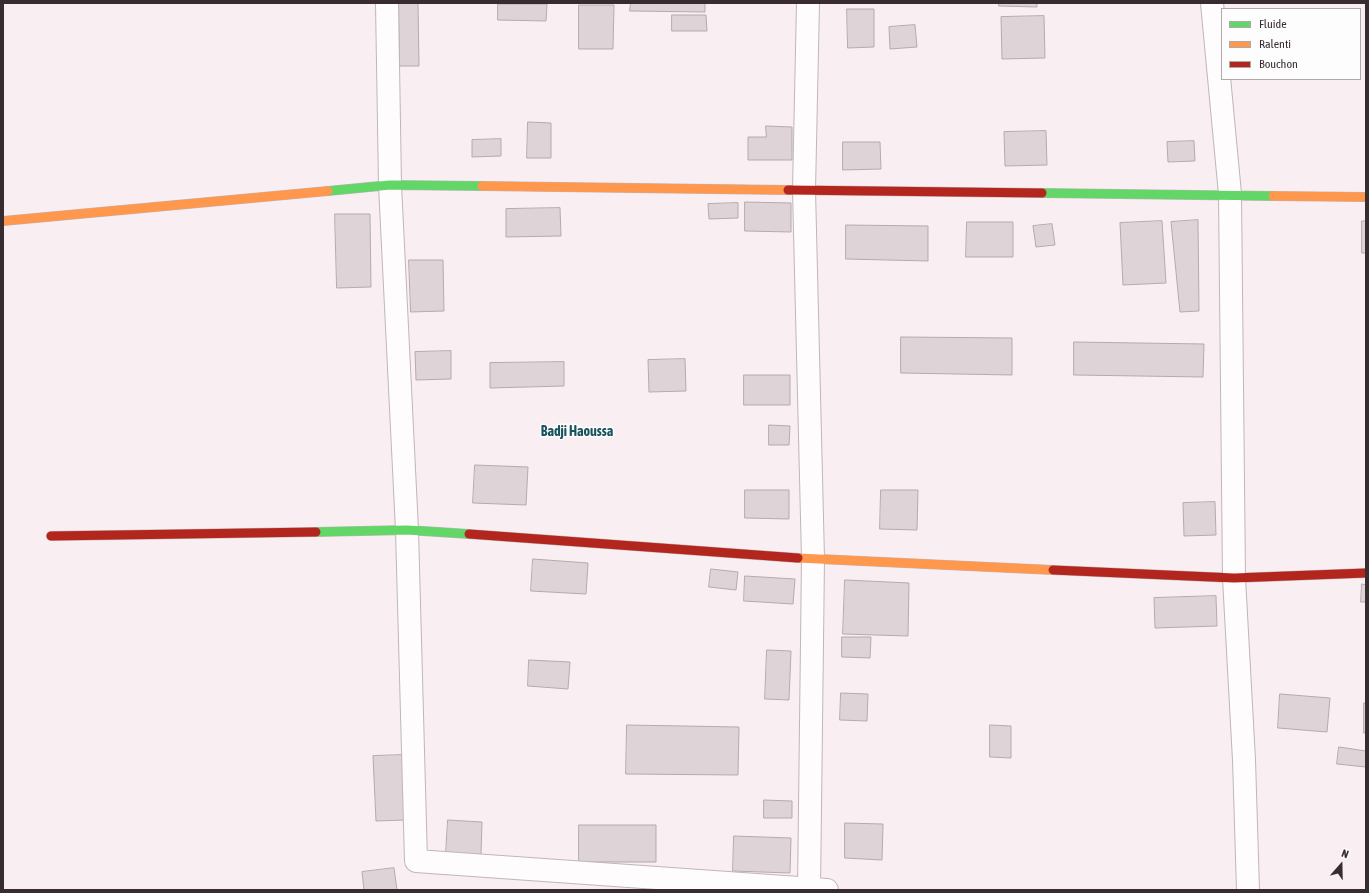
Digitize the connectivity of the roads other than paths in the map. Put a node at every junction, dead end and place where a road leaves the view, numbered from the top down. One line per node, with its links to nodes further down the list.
1 (387, 3): 4 (street)
2 (808, 3): 5 (street)
3 (1212, 3): 6 (street)
4 (390, 185): 5 (street); 8 (street); 9 (street)
5 (804, 190): 6 (street); 11 (street)
6 (1230, 194): 7 (street); 13 (street)
7 (1366, 196)
8 (3, 220)
9 (407, 530): 10 (street); 11 (street); 14 (street)
10 (51, 536)
11 (813, 559): 13 (street); 14 (street)
12 (1366, 573): 13 (street)
13 (1234, 578): 15 (street)
14 (815, 890)
15 (1248, 890)

